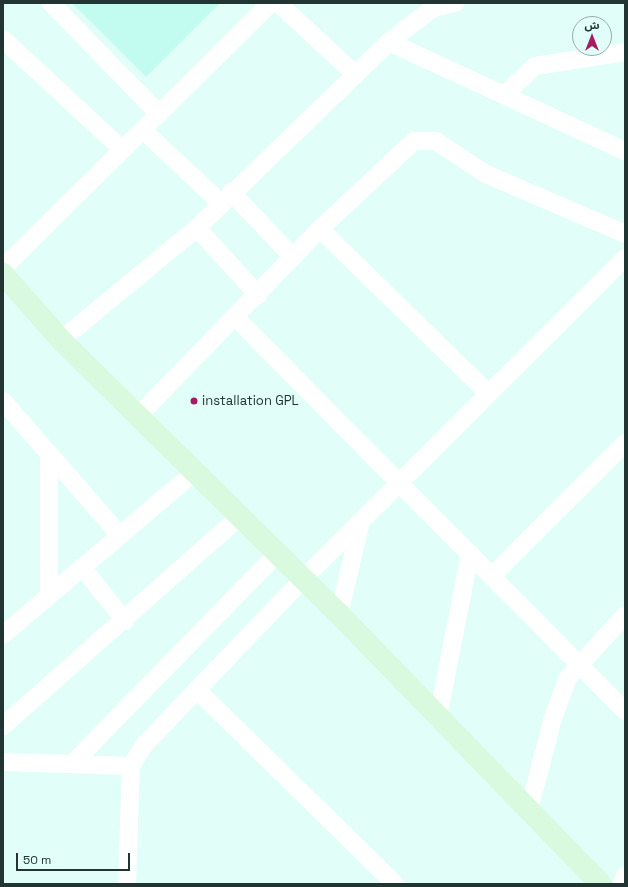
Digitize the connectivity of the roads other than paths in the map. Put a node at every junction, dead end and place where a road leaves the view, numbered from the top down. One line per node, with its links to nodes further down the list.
1 (51, 3): 11 (street)
2 (271, 3): 11 (street)
3 (278, 3): 9 (street)
4 (455, 3): 5 (street)
5 (432, 5): 7 (street)
6 (3, 39): 13 (street)
7 (389, 42): 9 (street); 10 (street)
8 (625, 52): 10 (street)
9 (356, 75): 15 (street)
10 (504, 95): 14 (street)
11 (159, 114): 12 (street)
12 (144, 131): 13 (street); 15 (street)
13 (123, 150): 21 (street)
14 (625, 151)
15 (225, 197): 16 (street); 19 (street)
16 (197, 228): 23 (street); 25 (street)
17 (320, 229): 18 (street); 19 (street); 26 (street)
18 (625, 234)
19 (293, 257): 23 (street)
20 (625, 258): 26 (street)
21 (3, 268)
22 (3, 274): 25 (main road)
23 (258, 295): 24 (street)
24 (236, 318): 28 (street); 32 (street)
25 (61, 340): 28 (main road)
26 (489, 394): 32 (street)
27 (3, 401): 30 (street)
28 (140, 414): 31 (main road)
29 (625, 443): 39 (street)
30 (49, 454): 35 (street); 41 (street)
31 (196, 470): 33 (main road); 35 (street)
32 (401, 485): 34 (street); 37 (street)
33 (240, 516): 36 (main road); 44 (street)
34 (360, 526): 40 (street); 42 (street)
35 (120, 535): 38 (street)
36 (276, 554): 40 (main road); 52 (street)
37 (470, 554): 39 (street); 49 (street)
38 (82, 567): 41 (street); 44 (street)
39 (492, 576): 46 (street)
40 (302, 580): 42 (main road); 47 (street)
41 (49, 596): 45 (street)
42 (339, 614): 49 (main road)
43 (625, 615): 46 (street)
44 (125, 620): 50 (street)
45 (3, 635)
46 (579, 663): 48 (street); 54 (street)
47 (197, 690): 53 (street); 57 (street)
48 (625, 711)
49 (438, 717): 54 (main road)
50 (3, 726)
51 (3, 762): 52 (street)
52 (72, 764): 53 (street)
53 (131, 766): 56 (street)
54 (529, 810): 58 (main road)
55 (625, 876): 59 (street)
56 (127, 884)
57 (395, 884)
58 (601, 884)
59 (622, 884)

